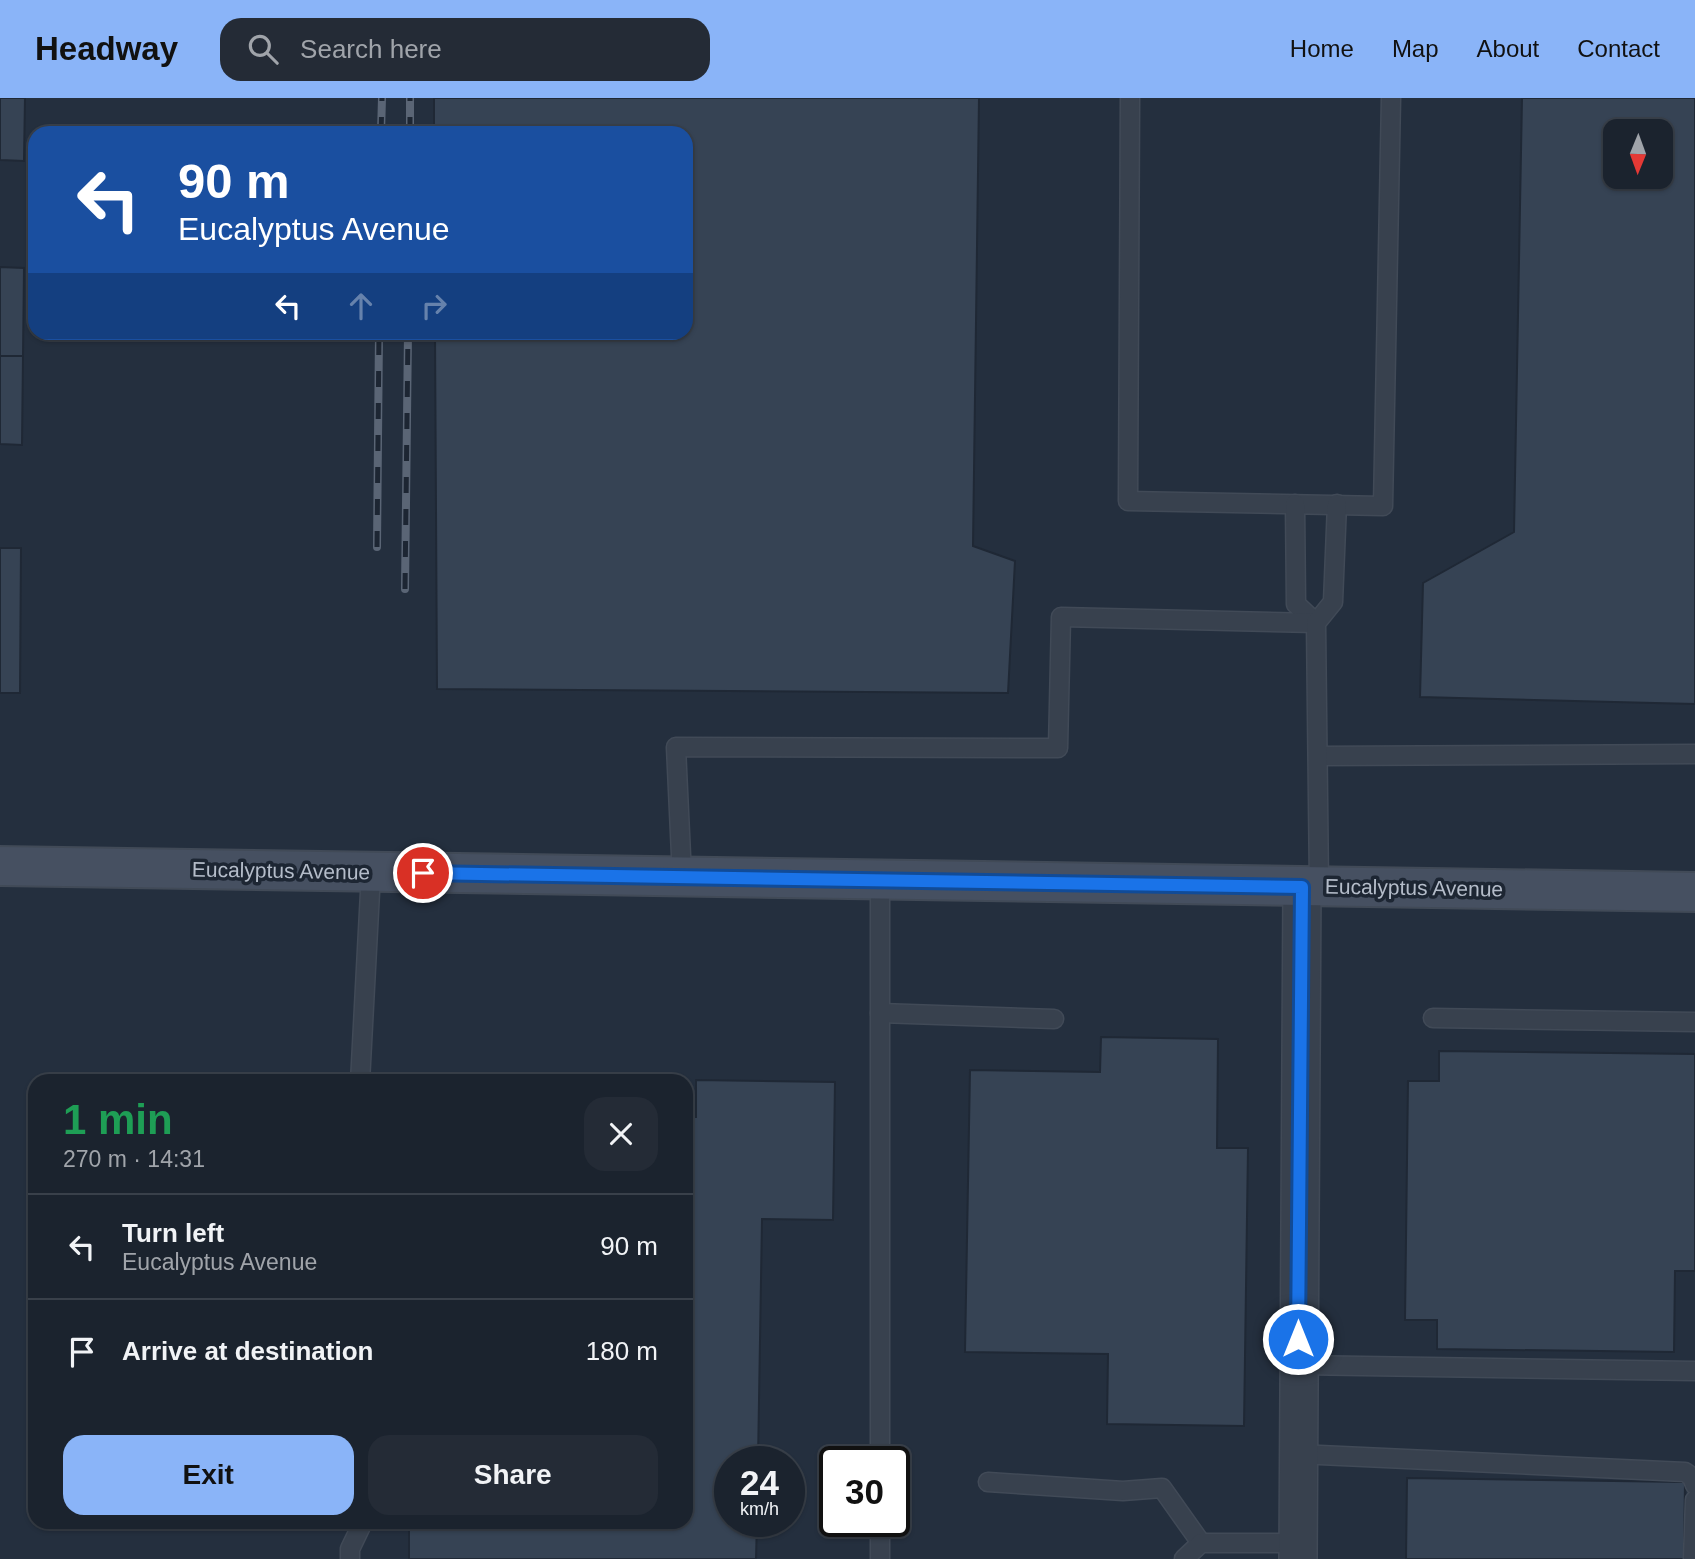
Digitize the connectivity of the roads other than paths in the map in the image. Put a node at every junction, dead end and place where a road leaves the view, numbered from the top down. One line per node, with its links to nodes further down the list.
1 (1130, 98): 3 (lane)
2 (1391, 98): 4 (lane)
3 (1295, 504): 4 (lane); 5 (lane)
4 (1337, 504): 5 (lane)
5 (1316, 623): 7 (lane); 10 (lane)
6 (1695, 754): 7 (lane)
7 (1318, 756): 12 (lane)
8 (0, 866): 9 (street, Eucalyptus Avenue)
9 (371, 873): 10 (street, Eucalyptus Avenue); 18 (lane)
10 (682, 877): 11 (street, Eucalyptus Avenue)
11 (880, 880): 12 (street, Eucalyptus Avenue); 14 (lane)
12 (1311, 887): 13 (street, Eucalyptus Avenue); 19 (street)
13 (1695, 892)
14 (880, 1013): 16 (lane); 21 (lane)
15 (1433, 1018): 17 (lane)
16 (1054, 1019)
17 (1695, 1022)
18 (360, 1074)
19 (1298, 1365): 20 (lane); 22 (street)
20 (1695, 1371)
21 (880, 1446)
22 (1298, 1454): 24 (lane); 29 (street)
23 (988, 1482): 28 (lane)
24 (1695, 1485)
25 (1695, 1500): 33 (lane)
26 (360, 1529): 30 (lane)
27 (880, 1537): 31 (lane)
28 (1201, 1543): 29 (lane); 32 (lane)
29 (1298, 1551)
30 (350, 1559)
31 (880, 1559)
32 (1184, 1559)
33 (1693, 1559)

